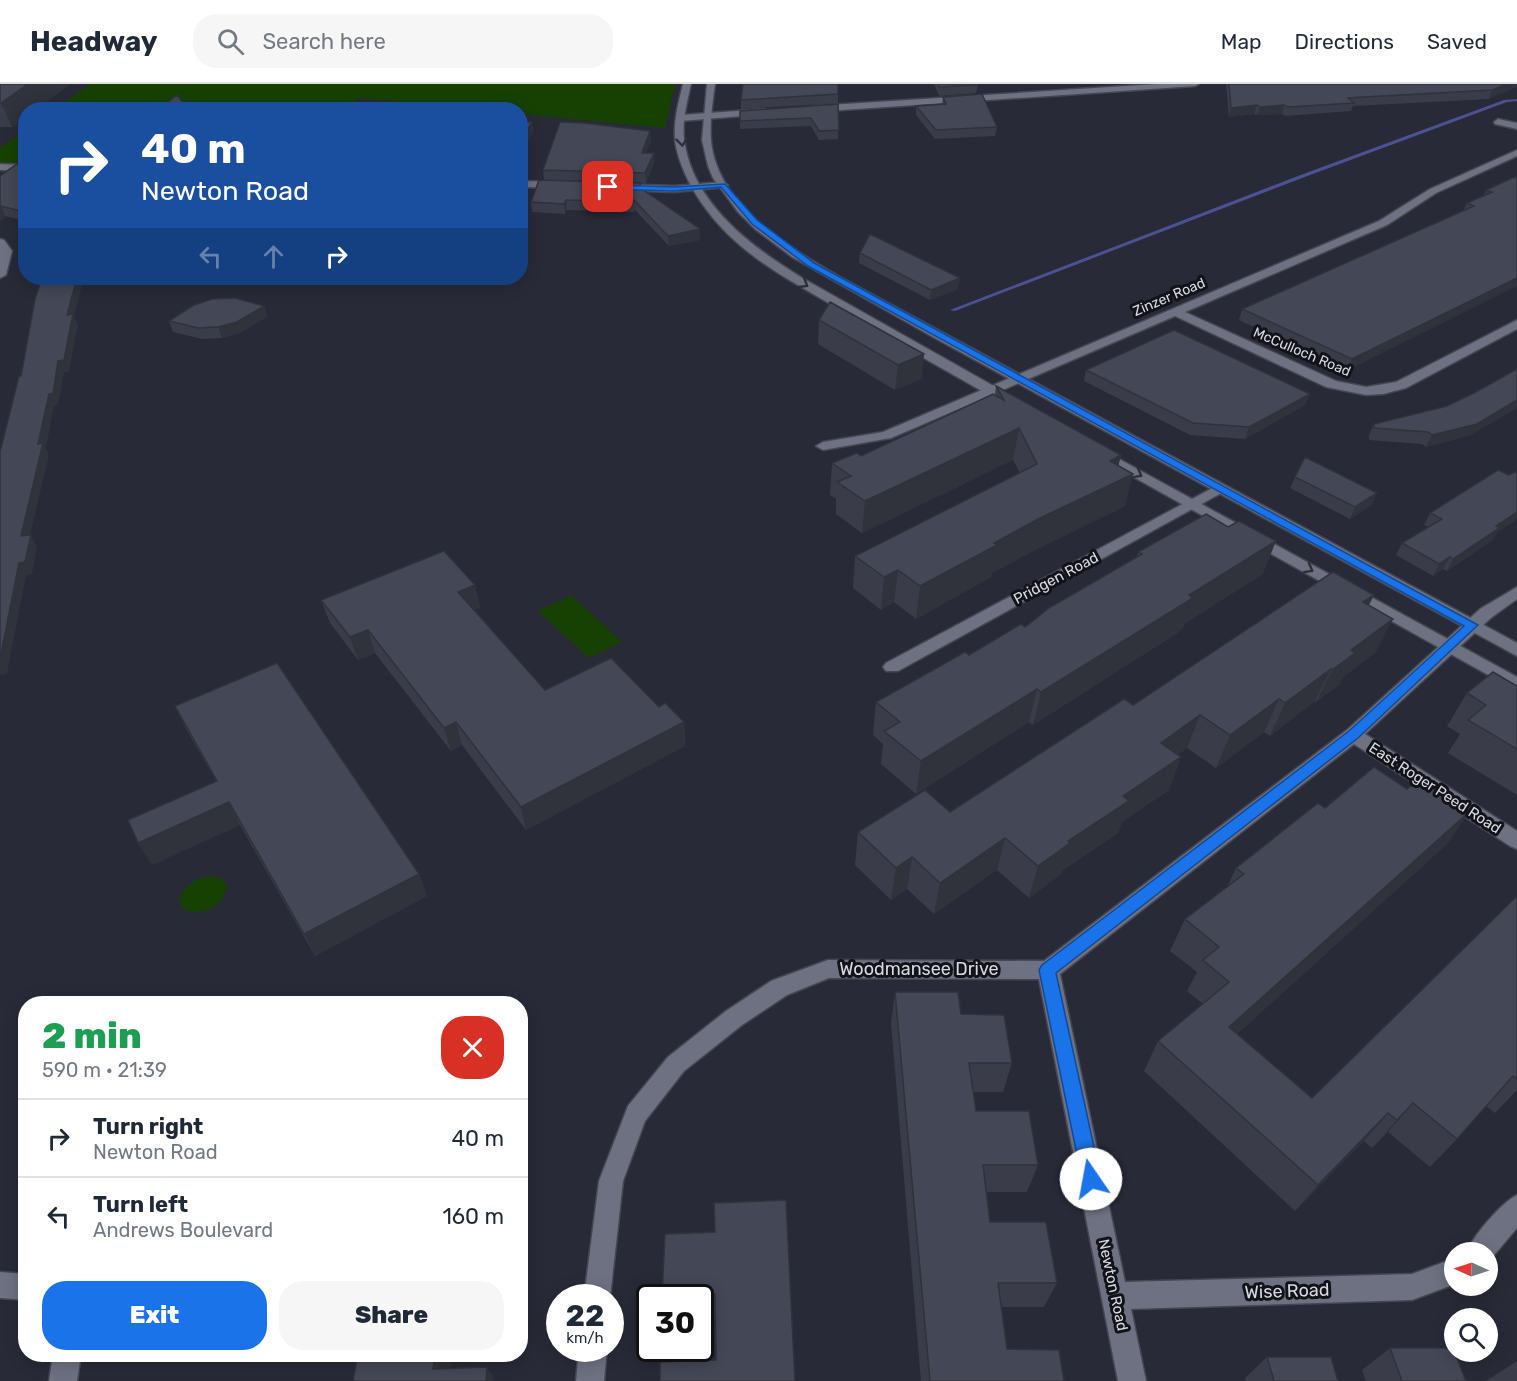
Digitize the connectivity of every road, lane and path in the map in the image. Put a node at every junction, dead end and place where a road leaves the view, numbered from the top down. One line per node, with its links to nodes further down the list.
1 (687, 84): 7 (street)
2 (711, 84): 6 (street)
3 (1195, 84): 4 (street)
4 (806, 109)
5 (772, 112): 6 (street)
6 (705, 116): 7 (street); 14 (street)
7 (681, 118): 17 (street, one-way to 17)
8 (1498, 122): 9 (street)
9 (1517, 126)
10 (1517, 153): 20 (street, Zinzer Road)
11 (0, 167): 12 (street)
12 (18, 168)
13 (528, 184): 15 (street)
14 (723, 185): 17 (street); 22 (street)
15 (568, 186)
16 (603, 187): 17 (street)
17 (699, 188): 23 (street, one-way to 23)
18 (0, 242): 19 (street)
19 (0, 275)
20 (1174, 311): 21 (street, McCulloch Road); 22 (street, Zinzer Road)
21 (1517, 324)
22 (1017, 378): 23 (street, Zinzer Road); 27 (street)
23 (990, 390): 24 (street); 25 (street, Zinzer Road)
24 (1030, 413)
25 (823, 446)
26 (1091, 447): 28 (street, one-way to 28)
27 (1220, 489): 28 (street, Pridgen Road); 30 (street)
28 (1192, 504): 31 (street, one-way to 31); 33 (street, Pridgen Road)
29 (1517, 592): 30 (street)
30 (1472, 625): 31 (street); 32 (street)
31 (1450, 647): 34 (street); 35 (street)
32 (1517, 650)
33 (892, 667)
34 (1517, 685)
35 (1353, 735): 36 (street, East Roger Peed Road); 37 (street)
36 (1517, 841)
37 (1048, 970): 41 (street, Woodmansee Drive); 44 (street, Newton Road)
38 (1517, 1208): 39 (street)
39 (1488, 1242)
40 (1444, 1275): 44 (street, Wise Road)
41 (599, 1284)
42 (0, 1285): 43 (street)
43 (18, 1286)
44 (1115, 1296): 49 (street, Newton Road)
45 (66, 1362): 47 (street)
46 (592, 1362): 48 (street)
47 (63, 1381)
48 (590, 1381)
49 (1132, 1381)

